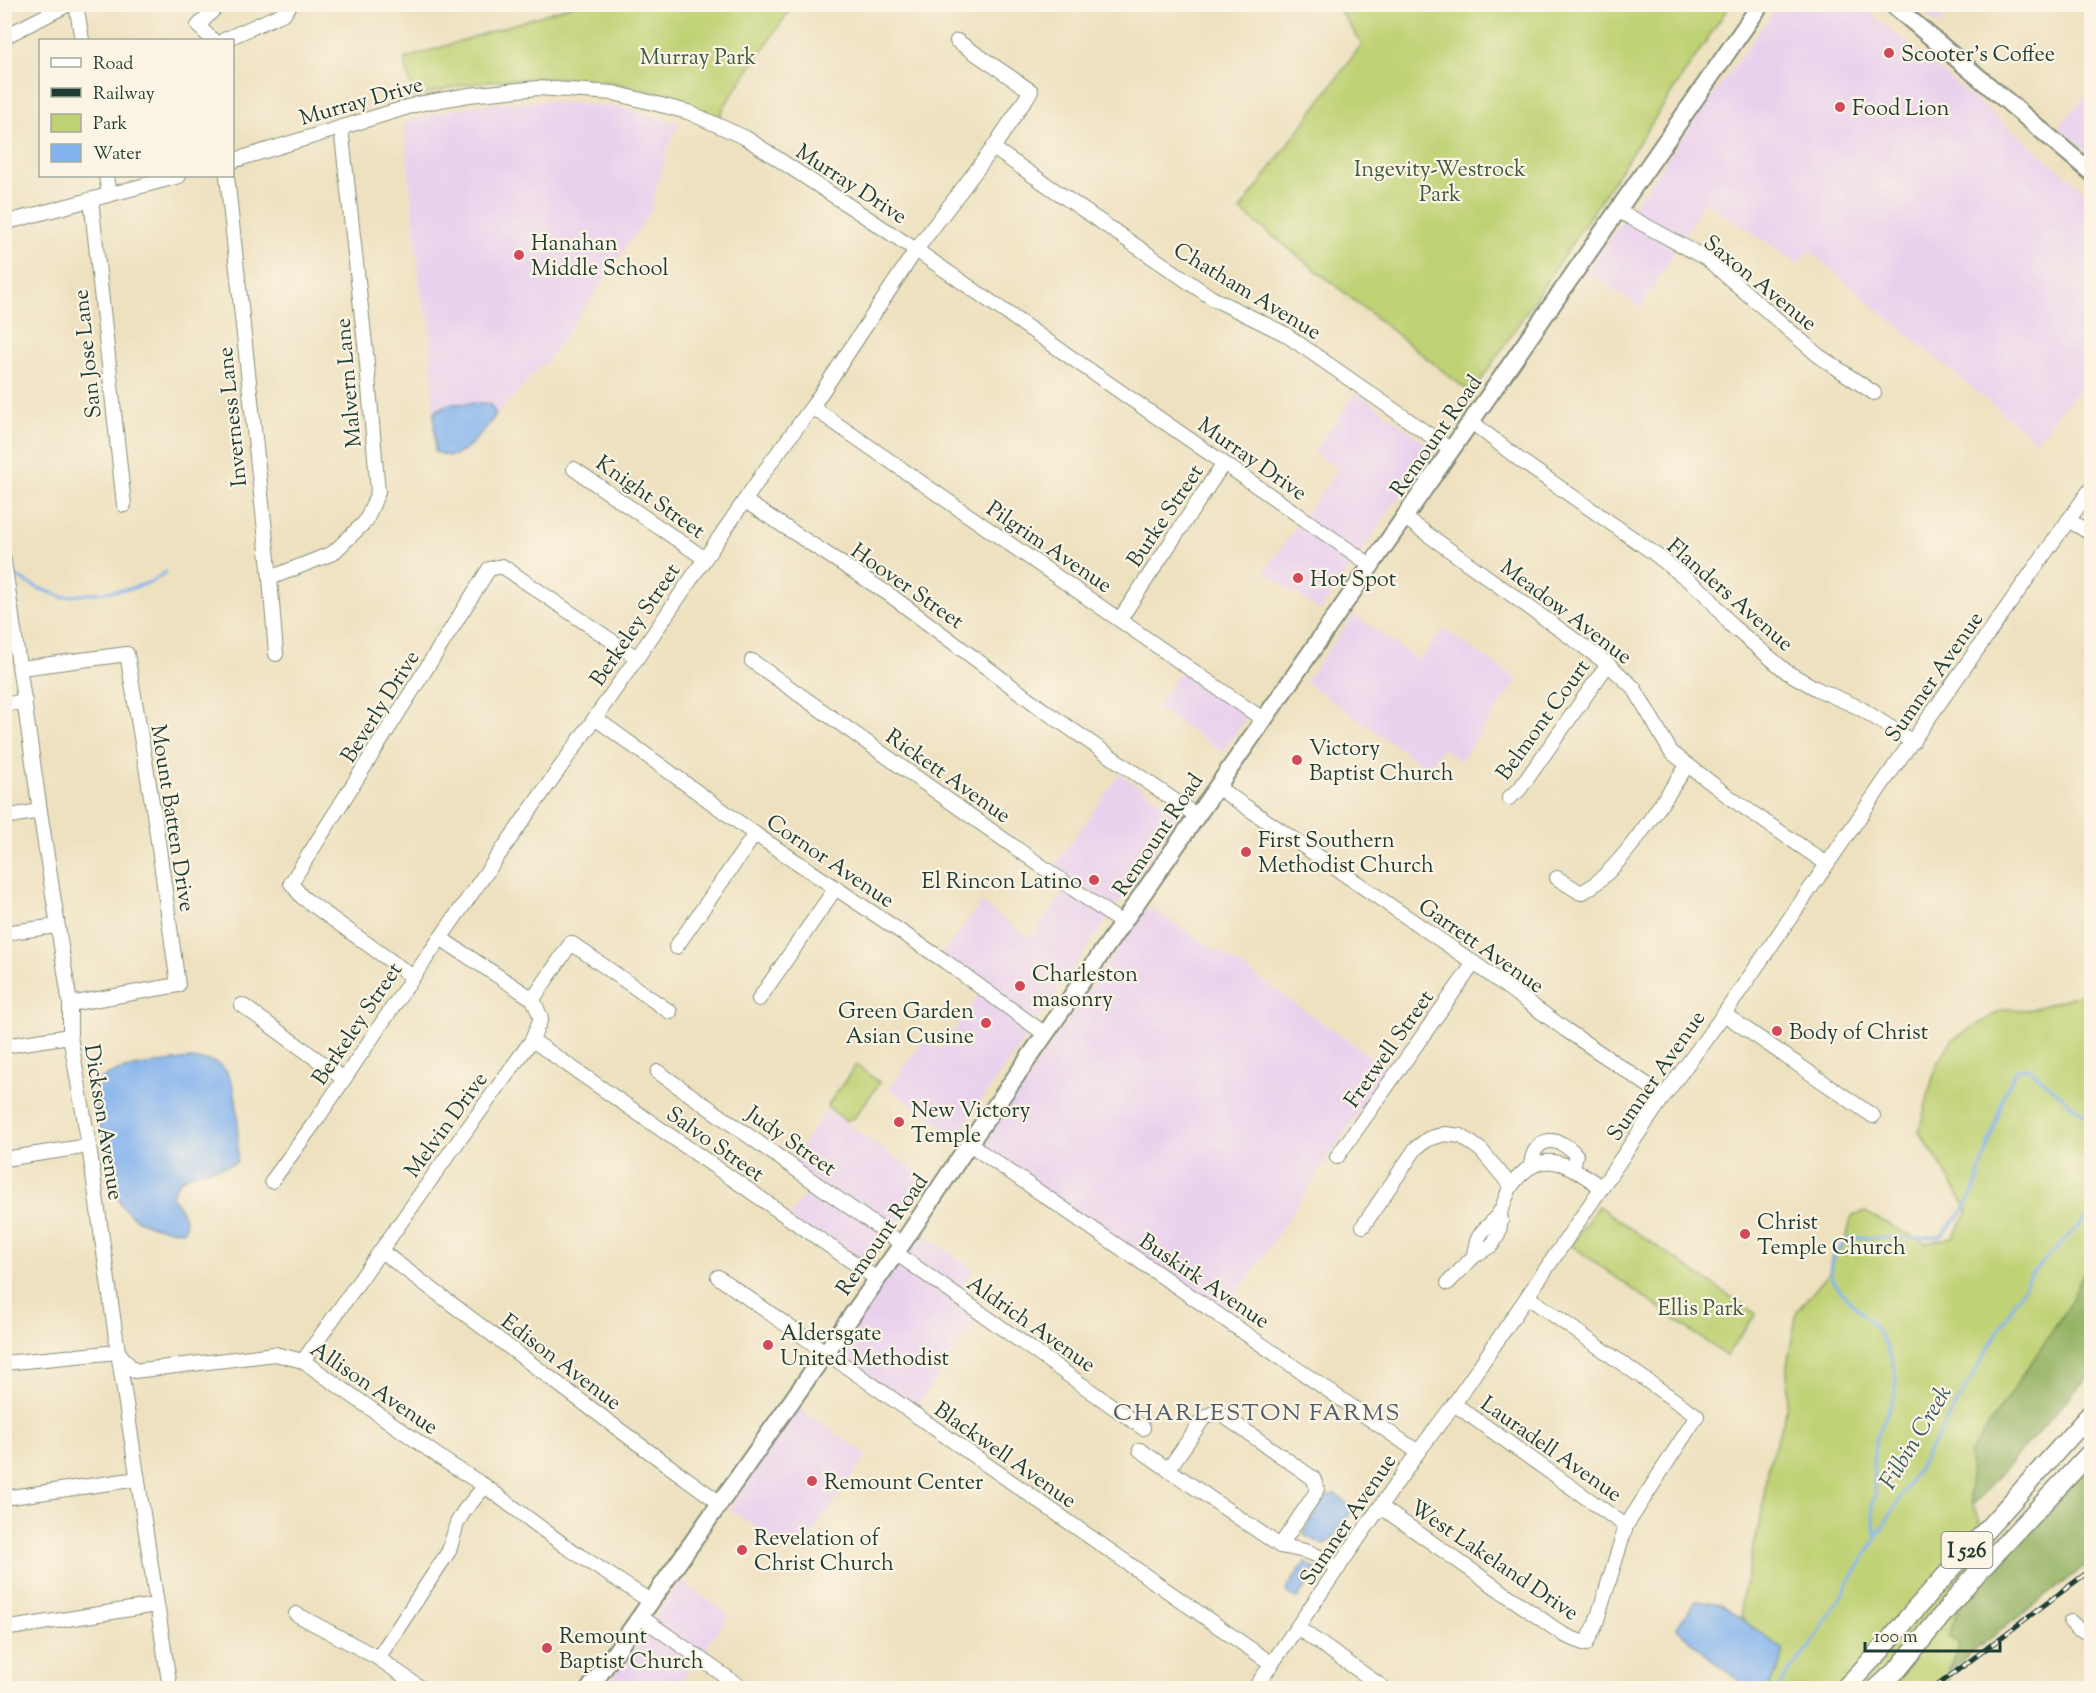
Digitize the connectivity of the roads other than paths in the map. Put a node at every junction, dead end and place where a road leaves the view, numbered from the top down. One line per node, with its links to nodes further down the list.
1 (69, 4): 7 (street)
2 (76, 4): 8 (street)
3 (219, 4): 9 (street)
4 (291, 4): 10 (street)
5 (1761, 4): 21 (main road, Remount Road)
6 (1892, 4): 15 (main road)
7 (4, 37)
8 (82, 39)
9 (212, 39)
10 (226, 39)
11 (957, 41): 13 (street, Berkeley Street)
12 (341, 127): 14 (street, Murray Drive); 23 (street, Murray Drive); 39 (street, Malvern Lane)
13 (993, 148): 23 (street, Berkeley Street); 27 (street, Chatham Avenue)
14 (234, 160)
15 (2091, 173)
16 (106, 177): 19 (street)
17 (175, 177): 19 (street)
18 (226, 177): 39 (street, Inverness Lane)
19 (109, 194): 20 (street)
20 (91, 199): 22 (street); 32 (street, San Jose Lane)
21 (1617, 210): 24 (street, Saxon Avenue); 26 (main road, Remount Road)
22 (4, 223)
23 (916, 250): 25 (street, Berkeley Street); 28 (street, Murray Drive)
24 (1874, 393)
25 (812, 407): 31 (street, Berkeley Street); 41 (street, Pilgrim Avenue)
26 (1473, 420): 27 (main road, Remount Road); 51 (street, Flanders Avenue)
27 (1450, 450): 33 (main road, Remount Road)
28 (1223, 464): 38 (street, Murray Drive); 41 (street, Burke Street)
29 (574, 469): 36 (street, Knight Street)
30 (2091, 488): 34 (street, Sumner Avenue)
31 (745, 501): 36 (street, Berkeley Street); 56 (street, Hoover Street)
32 (124, 505)
33 (1405, 518): 38 (main road, Remount Road); 45 (street, Meadow Avenue)
34 (2068, 520): 35 (street); 51 (street, Sumner Avenue)
35 (2091, 534)
36 (704, 558): 43 (street, Berkeley Street)
37 (4, 561): 40 (street, Dickson Avenue)
38 (1372, 566): 50 (main road, Remount Road)
39 (270, 578): 42 (street, Inverness Lane)
40 (7, 599): 46 (street, Dickson Avenue)
41 (1119, 619): 50 (street, Pilgrim Avenue)
42 (276, 654)
43 (637, 658): 49 (street, Berkeley Street); 68 (street, Beverly Drive)
44 (752, 661): 62 (street, Rickett Avenue)
45 (1608, 664): 52 (street, Meadow Avenue); 54 (street, Belmont Court)
46 (21, 668): 47 (street, Dickson Avenue); 71 (street, Mount Batten Drive)
47 (26, 701): 48 (street); 55 (street, Dickson Avenue)
48 (4, 705)
49 (595, 718): 58 (street, Cornor Avenue); 65 (street, Berkeley Street)
50 (1264, 720): 53 (main road, Remount Road)
51 (1913, 742): 59 (street, Sumner Avenue)
52 (1688, 766): 59 (street, Meadow Avenue); 60 (street)
53 (1217, 787): 56 (main road, Remount Road); 67 (street, Garrett Avenue)
54 (1509, 798)
55 (40, 811): 57 (street); 63 (street, Dickson Avenue)
56 (1197, 816): 62 (main road, Remount Road)
57 (4, 817)
58 (755, 834): 61 (street, Cornor Avenue); 66 (street)
59 (1827, 864): 74 (street, Sumner Avenue)
60 (1557, 878)
61 (836, 889): 70 (street); 75 (street, Cornor Avenue)
62 (1123, 924): 75 (main road, Remount Road)
63 (57, 926): 64 (street); 71 (street, Dickson Avenue)
64 (4, 933)
65 (440, 938): 68 (street, Berkeley Street); 69 (street)
66 (676, 946)
67 (1474, 963): 81 (street, Garrett Avenue); 85 (street, Fretwell Street)
68 (413, 977): 80 (street, Berkeley Street)
69 (533, 999): 73 (street); 77 (street, Melvin Drive)
70 (759, 999)
71 (70, 1004): 76 (street, Dickson Avenue)
72 (242, 1005): 80 (street)
73 (670, 1012)
74 (1724, 1014): 81 (street, Sumner Avenue); 82 (street)
75 (1046, 1034): 83 (main road, Remount Road)
76 (70, 1036): 78 (street); 84 (street, Dickson Avenue)
77 (532, 1040): 94 (street, Melvin Drive); 96 (street, Salvo Street)
78 (4, 1046)
79 (658, 1072): 93 (street, Judy Street)
80 (344, 1079): 89 (street, Berkeley Street)
81 (1664, 1096): 91 (street, Sumner Avenue)
82 (1873, 1116)
83 (971, 1141): 93 (main road, Remount Road); 108 (street, Buskirk Avenue)
84 (90, 1146): 86 (street); 99 (street, Dickson Avenue)
85 (1337, 1158)
86 (4, 1159)
87 (1531, 1165): 88 (street); 88 (street); 90 (street)
88 (1573, 1167): 91 (street)
89 (272, 1181)
90 (1511, 1186): 92 (street); 97 (street)
91 (1602, 1188): 98 (street, Sumner Avenue)
92 (1363, 1226)
93 (899, 1249): 96 (main road, Remount Road); 106 (street, Aldrich Avenue)
94 (381, 1251): 101 (street, Melvin Drive); 115 (street, Edison Avenue)
95 (718, 1278): 100 (street, Blackwell Avenue)
96 (877, 1279): 100 (main road, Remount Road)
97 (1448, 1283)
98 (1528, 1297): 104 (street, Sumner Avenue); 117 (street)
99 (118, 1352): 101 (street, Allison Avenue); 102 (street); 112 (street, Dickson Avenue)
100 (825, 1353): 115 (main road, Remount Road); 129 (street, Blackwell Avenue)
101 (303, 1361): 113 (street, Allison Avenue)
102 (4, 1363)
103 (2091, 1403): 110 (highway)
104 (1454, 1404): 108 (street, Sumner Avenue); 117 (street, Lauradell Avenue)
105 (2091, 1412): 110 (highway, I 526)
106 (1143, 1428)
107 (1140, 1450): 111 (street)
108 (1418, 1452): 116 (street, Sumner Avenue)
109 (2089, 1454): 137 (highway, I 526)
110 (2044, 1465): 136 (highway, I 526)
111 (1168, 1470): 118 (street); 118 (street)
112 (138, 1479): 114 (street); 121 (street, Dickson Avenue)
113 (485, 1486): 120 (street, Allison Avenue); 128 (street)
114 (4, 1498)
115 (720, 1503): 120 (main road, Remount Road)
116 (1382, 1507): 117 (street, West Lakeland Drive); 119 (street, Sumner Avenue)
117 (1626, 1526)
118 (1280, 1546): 119 (street)
119 (1338, 1569): 125 (street, Sumner Avenue)
120 (650, 1601): 123 (main road, Remount Road)
121 (156, 1605): 126 (street); 130 (street, Dickson Avenue)
122 (296, 1614): 128 (street)
123 (640, 1617): 132 (main road, Remount Road); 133 (street)
124 (2071, 1622): 127 (street)
125 (1298, 1628): 129 (street, Sumner Avenue); 135 (street)
126 (4, 1629)
127 (2091, 1634)
128 (378, 1658): 131 (street)
129 (1272, 1664): 134 (street, Sumner Avenue)
130 (170, 1689)
131 (422, 1689)
132 (590, 1689)
133 (742, 1689)
134 (1255, 1689)
135 (1384, 1689)
136 (1845, 1689)
137 (1877, 1689)

